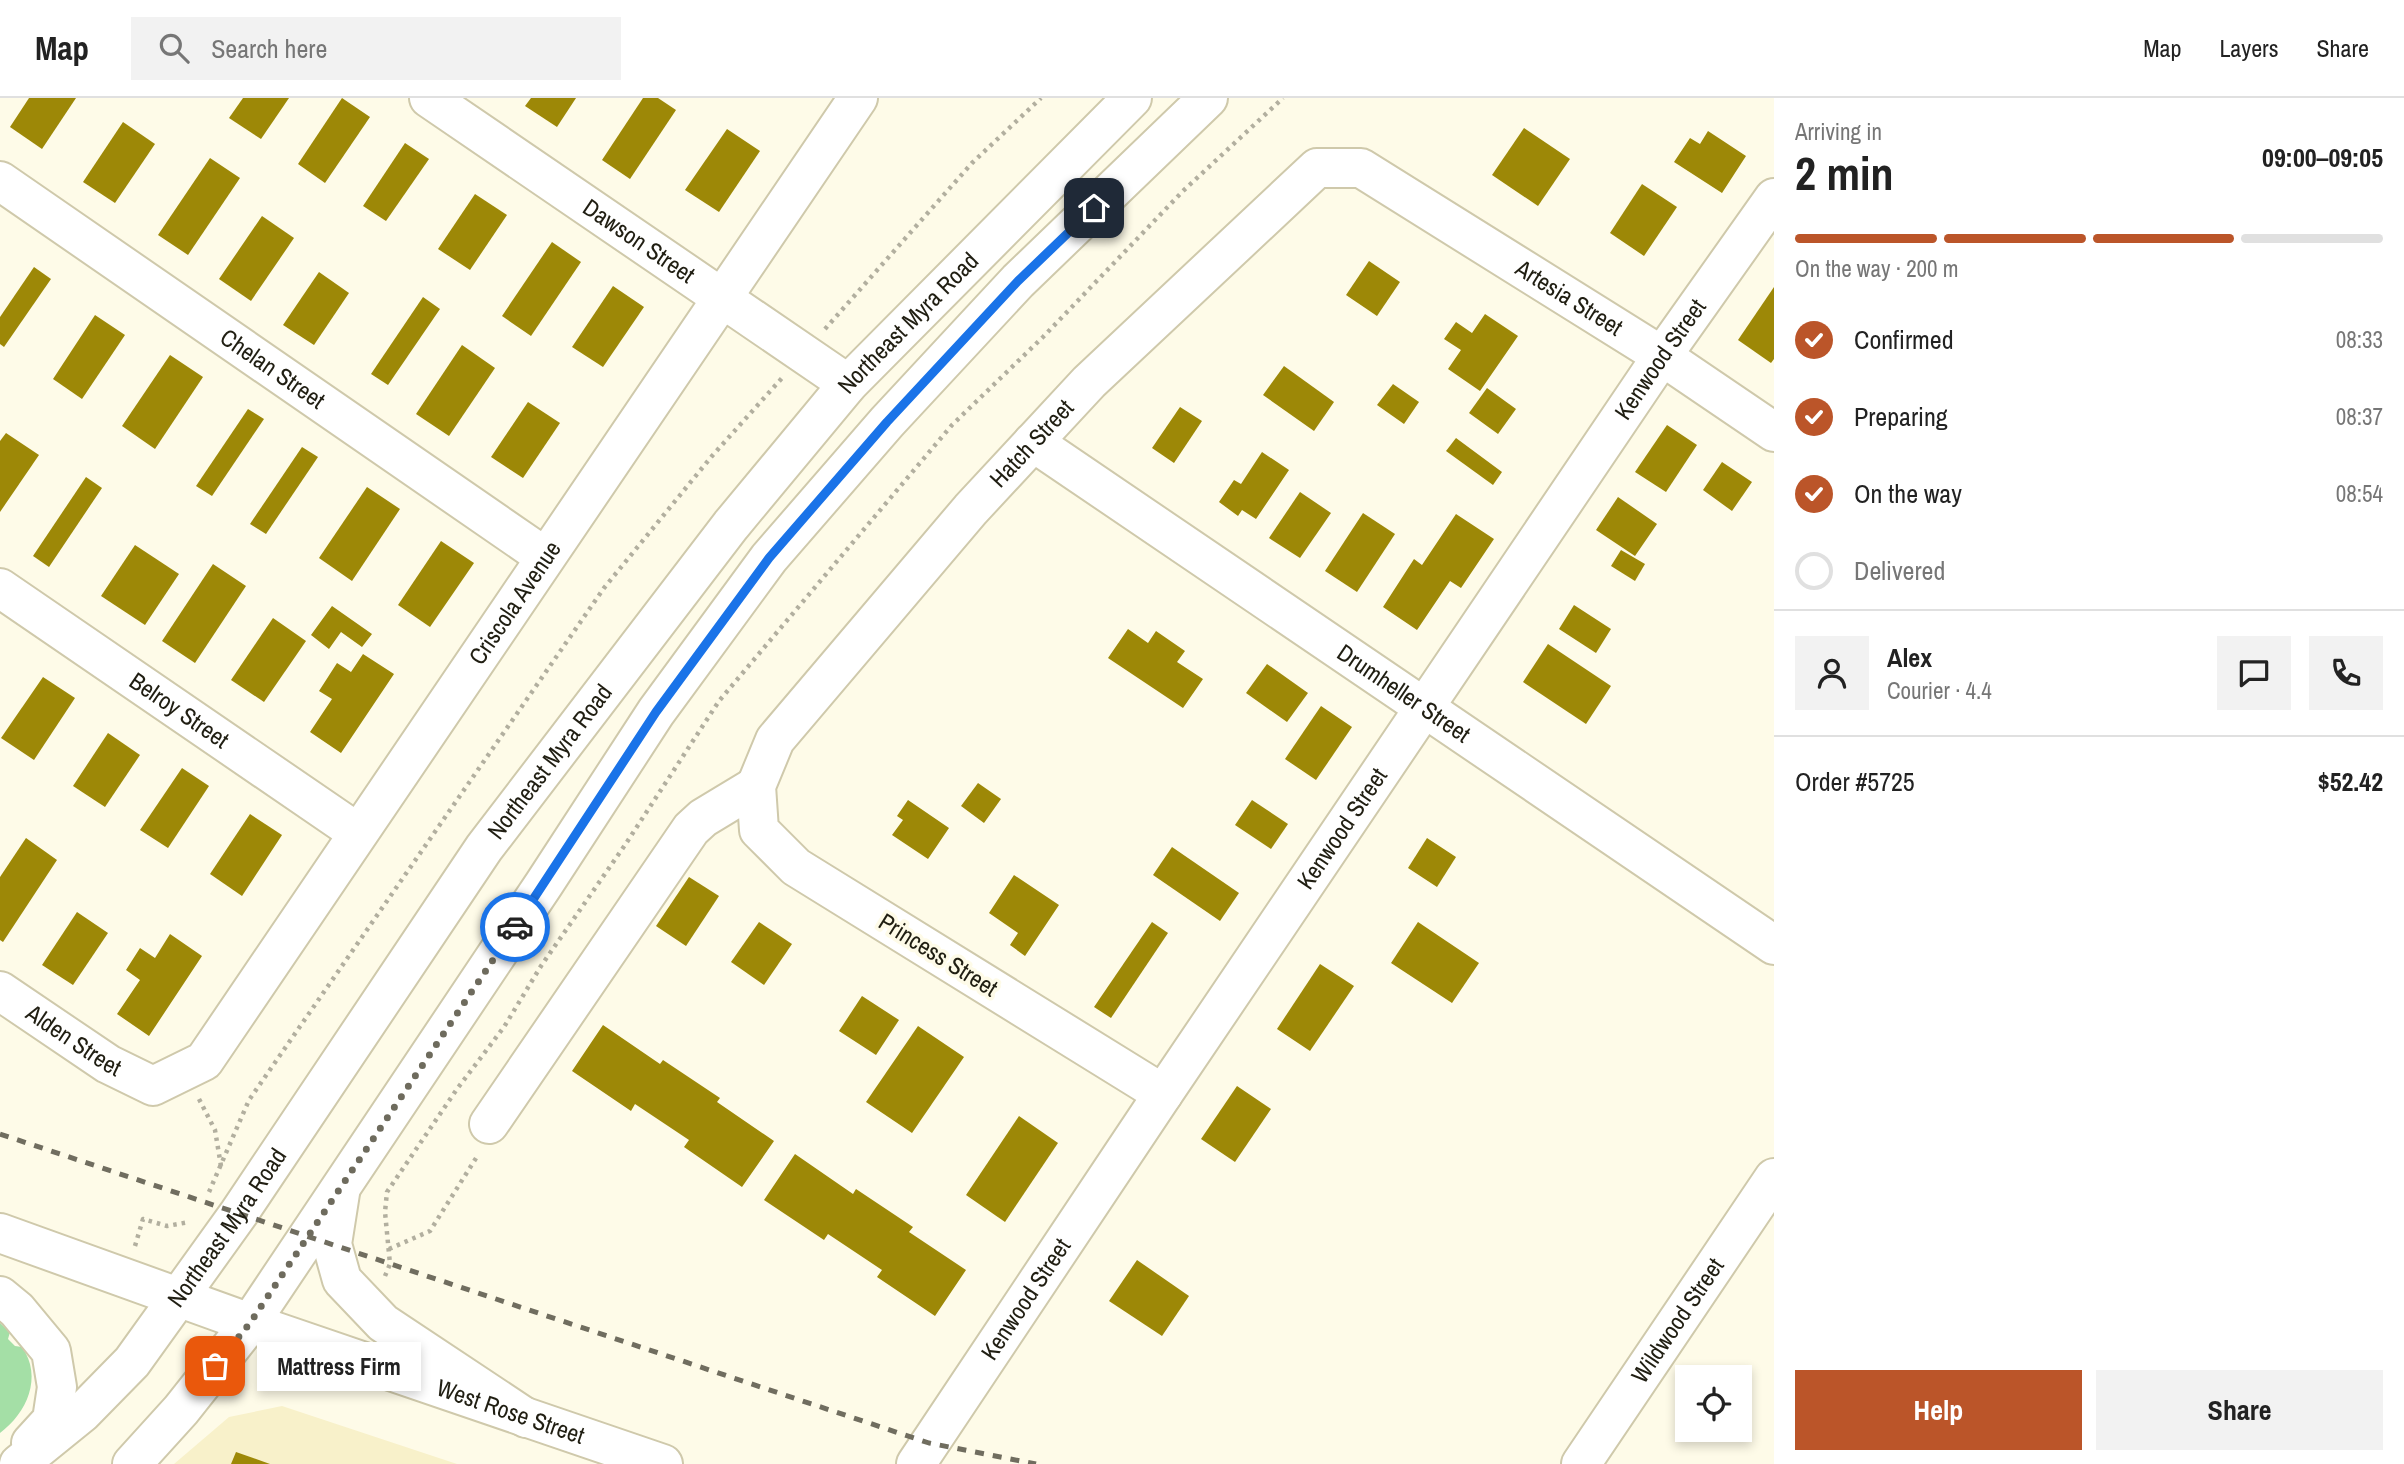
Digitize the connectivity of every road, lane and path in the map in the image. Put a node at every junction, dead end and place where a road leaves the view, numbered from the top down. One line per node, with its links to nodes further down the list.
1 (429, 98): 10 (main road, Dawson Street)
2 (858, 98): 10 (main road, Criscola Avenue)
3 (1041, 98): 11 (path)
4 (1132, 98): 13 (main road, Northeast Myra Road)
5 (1208, 98): 28 (main road, Northeast Myra Road)
6 (1283, 98): 32 (path)
7 (1361, 167): 12 (main road, Artesia Street); 15 (main road, Hatch Street)
8 (0, 181): 16 (main road, Chelan Street)
9 (1774, 198): 12 (main road, Kenwood Street)
10 (721, 297): 11 (main road, Dawson Street); 16 (main road, Criscola Avenue)
11 (804, 354): 13 (main road, Dawson Street); 26 (path)
12 (1662, 356): 14 (main road, Artesia Street); 18 (main road, Kenwood Street)
13 (848, 384): 35 (main road, Northeast Myra Road)
14 (1774, 432)
15 (1033, 442): 18 (main road, Drumheller Street); 19 (main road, Hatch Street)
16 (545, 557): 20 (main road, Criscola Avenue)
17 (0, 588): 20 (main road, Belroy Street)
18 (1424, 708): 21 (main road, Drumheller Street); 24 (main road, Kenwood Street)
19 (756, 786): 24 (main road, Princess Street); 25 (main road)
20 (358, 833): 23 (main road, Criscola Avenue)
21 (1774, 945)
22 (0, 990): 23 (main road, Alden Street)
23 (168, 1078): 26 (path)
24 (1163, 1094): 43 (main road, Kenwood Street)
25 (489, 1124): 32 (path)
26 (221, 1167): 29 (path)
27 (1774, 1178): 44 (main road, Wildwood Street)
28 (341, 1186): 36 (main road); 37 (main road, Northeast Myra Road)
29 (204, 1202)
30 (194, 1216): 33 (path)
31 (0, 1233): 33 (main road, West Rose Street)
32 (389, 1249): 36 (path)
33 (125, 1277): 35 (main road, West Rose Street)
34 (0, 1296): 39 (main road)
35 (180, 1297): 37 (main road, West Rose Street); 40 (main road, Northeast Myra Road)
36 (369, 1308): 38 (main road)
37 (250, 1323): 38 (main road, West Rose Street); 41 (main road, Northeast Myra Road)
38 (526, 1418): 42 (main road, West Rose Street)
39 (13, 1464)
40 (19, 1464)
41 (132, 1464)
42 (663, 1464)
43 (916, 1464)
44 (1581, 1464)

